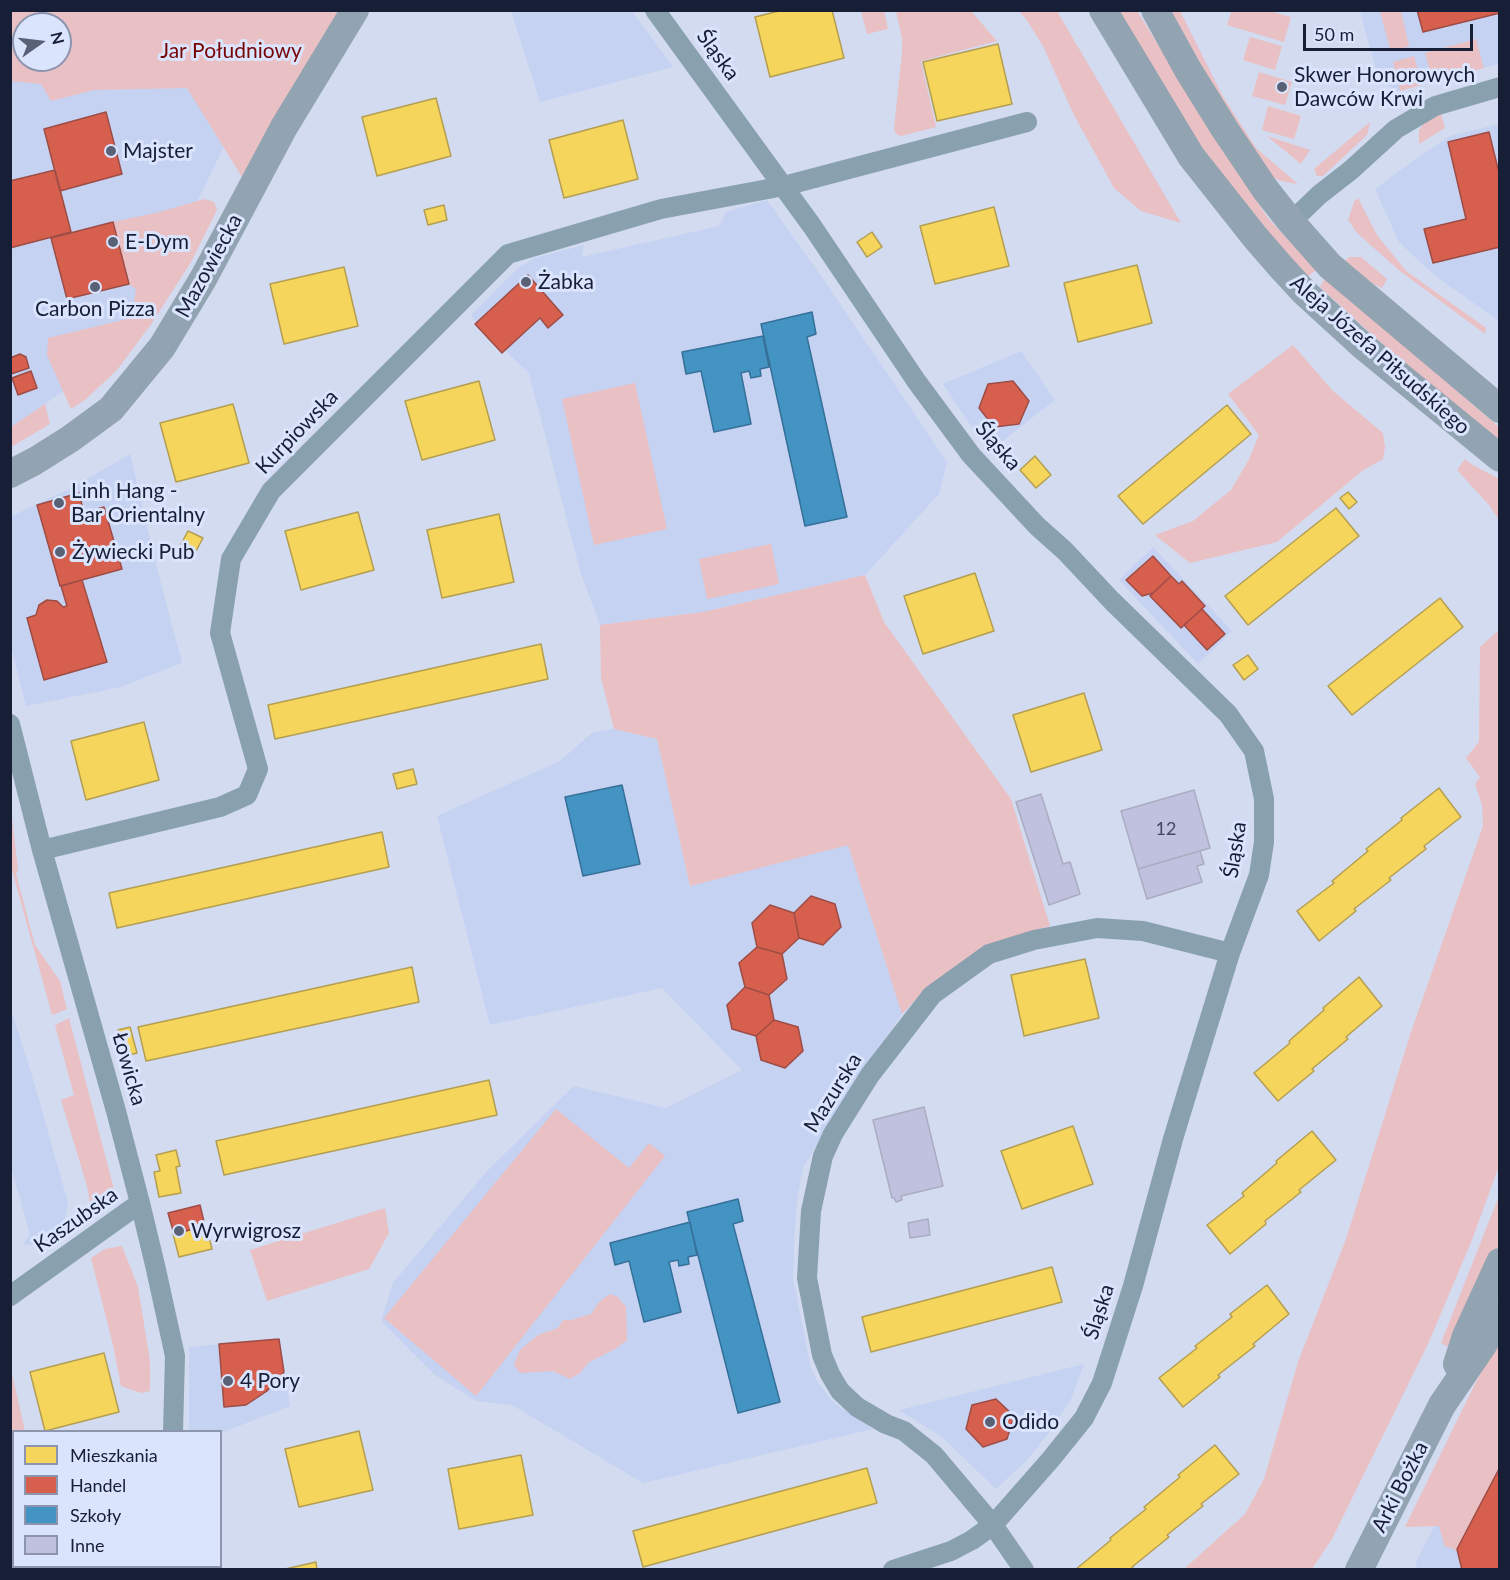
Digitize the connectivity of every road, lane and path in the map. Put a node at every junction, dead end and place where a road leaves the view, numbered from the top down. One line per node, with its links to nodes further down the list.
1 (355, 10): 11 (main road, Mazowiecka)
2 (655, 10): 7 (street, Śląska)
3 (1103, 10): 10 (main road, Aleja Józefa Piłsudskiego)
4 (1155, 10): 8 (main road, Aleja Józefa Piłsudskiego)
5 (1500, 87): 8 (street)
6 (1027, 122): 7 (street)
7 (784, 186): 13 (street, Kurpiowska); 14 (street, Śląska)
8 (1291, 222): 9 (main road, Aleja Józefa Piłsudskiego)
9 (1500, 409)
10 (1500, 458)
11 (10, 474)
12 (10, 724): 13 (street, Łowicka)
13 (42, 850): 15 (street, Łowicka)
14 (1230, 953): 21 (street, Śląska); 21 (street, Mazurska)
15 (140, 1203): 17 (street, Kaszubska); 20 (street, Łowicka)
16 (1500, 1262): 19 (main road, Arki Bożka)
17 (10, 1296)
18 (1500, 1315): 19 (main road, Arki Bożka)
19 (1442, 1405): 24 (main road, Arki Bożka)
20 (173, 1430)
21 (993, 1526): 22 (street, Śląska); 23 (street, Mazurska)
22 (893, 1569)
23 (1024, 1569)
24 (1359, 1569)

